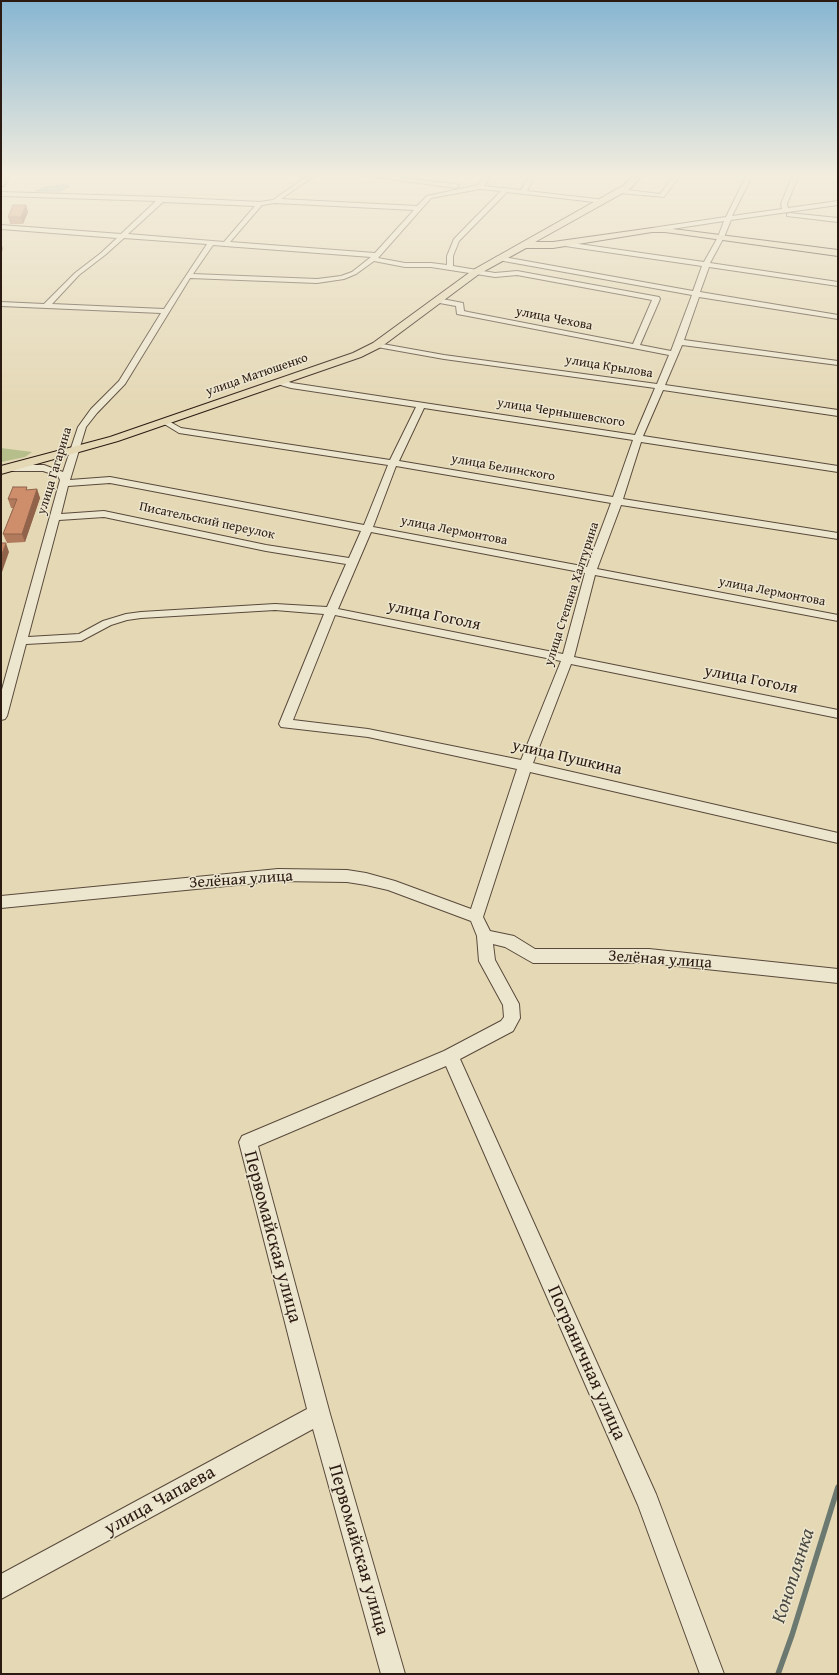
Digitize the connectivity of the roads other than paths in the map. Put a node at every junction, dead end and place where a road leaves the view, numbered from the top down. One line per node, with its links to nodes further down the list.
1 (105, 252): 19 (street)
2 (205, 252): 14 (street, улица Гагарина)
3 (319, 252): 9 (street)
4 (379, 252): 9 (street)
5 (451, 252): 12 (street)
6 (510, 252): 10 (main road, улица Матюшенко)
7 (620, 252): 11 (street)
8 (713, 252): 11 (street, улица Степана Халтурина)
9 (375, 257): 12 (street); 14 (street)
10 (498, 258): 13 (main road, улица Матюшенко); 16 (street)
11 (706, 265): 15 (street); 16 (street, улица Степана Халтурина)
12 (450, 268): 13 (street)
13 (476, 272): 17 (main road, улица Матюшенко); 24 (street)
14 (188, 276): 20 (street, улица Гагарина)
15 (838, 284)
16 (696, 294): 21 (street); 22 (street, улица Степана Халтурина)
17 (437, 300): 23 (main road, улица Матюшенко); 24 (street, улица Чехова)
18 (1, 304): 19 (street)
19 (46, 306): 20 (street)
20 (165, 311): 33 (street, улица Гагарина)
21 (838, 317)
22 (679, 342): 25 (street, улица Степана Халтурина); 26 (street)
23 (377, 345): 27 (main road, улица Матюшенко); 28 (street, улица Крылова)
24 (635, 347): 25 (street, улица Чехова)
25 (674, 354): 28 (street, улица Степана Халтурина)
26 (838, 364)
27 (280, 382): 29 (street, улица Чернышевского); 31 (main road, улица Матюшенко)
28 (659, 388): 30 (street, улица Крылова); 32 (street, улица Степана Халтурина)
29 (421, 405): 32 (street, улица Чернышевского); 34 (street)
30 (838, 413)
31 (165, 422): 33 (main road, улица Матюшенко); 34 (street, улица Белинского)
32 (638, 438): 36 (street, улица Чернышевского); 38 (street, улица Степана Халтурина)
33 (74, 450): 35 (main road, улица Матюшенко); 37 (street, улица Гагарина)
34 (393, 463): 38 (street, улица Белинского); 40 (street)
35 (6, 469): 37 (street)
36 (838, 469)
37 (65, 481): 39 (street, улица Гагарина); 40 (street, улица Лермонтова)
38 (617, 501): 41 (street, улица Белинского); 43 (street, улица Степана Халтурина)
39 (56, 517): 42 (street, Писательский переулок); 46 (street, улица Гагарина)
40 (368, 528): 42 (street); 43 (street, улица Лермонтова)
41 (838, 536)
42 (353, 562): 44 (street)
43 (591, 572): 45 (street, улица Лермонтова); 47 (street, улица Степана Халтурина)
44 (331, 611): 46 (street, улица Гоголя); 47 (street, улица Гоголя); 50 (street, улица Пушкина)
45 (838, 618)
46 (22, 641): 49 (street, улица Гагарина)
47 (567, 660): 48 (street, улица Гоголя); 50 (street, улица Степана Халтурина)
48 (838, 714)
49 (1, 716)
50 (525, 766): 51 (street, улица Пушкина); 53 (street, улица Степана Халтурина)
51 (838, 838)
52 (1, 902): 53 (street, Зелёная улица)
53 (476, 917): 54 (street, Первомайская улица)
54 (485, 936): 55 (street, Зелёная улица); 56 (street, Первомайская улица)
55 (838, 976)
56 (450, 1056): 57 (street, Первомайская улица); 60 (street, Пограничная улица)
57 (319, 1414): 58 (street, улица Чапаева); 59 (street, Первомайская улица)
58 (1, 1587)
59 (393, 1674)
60 (712, 1674)

